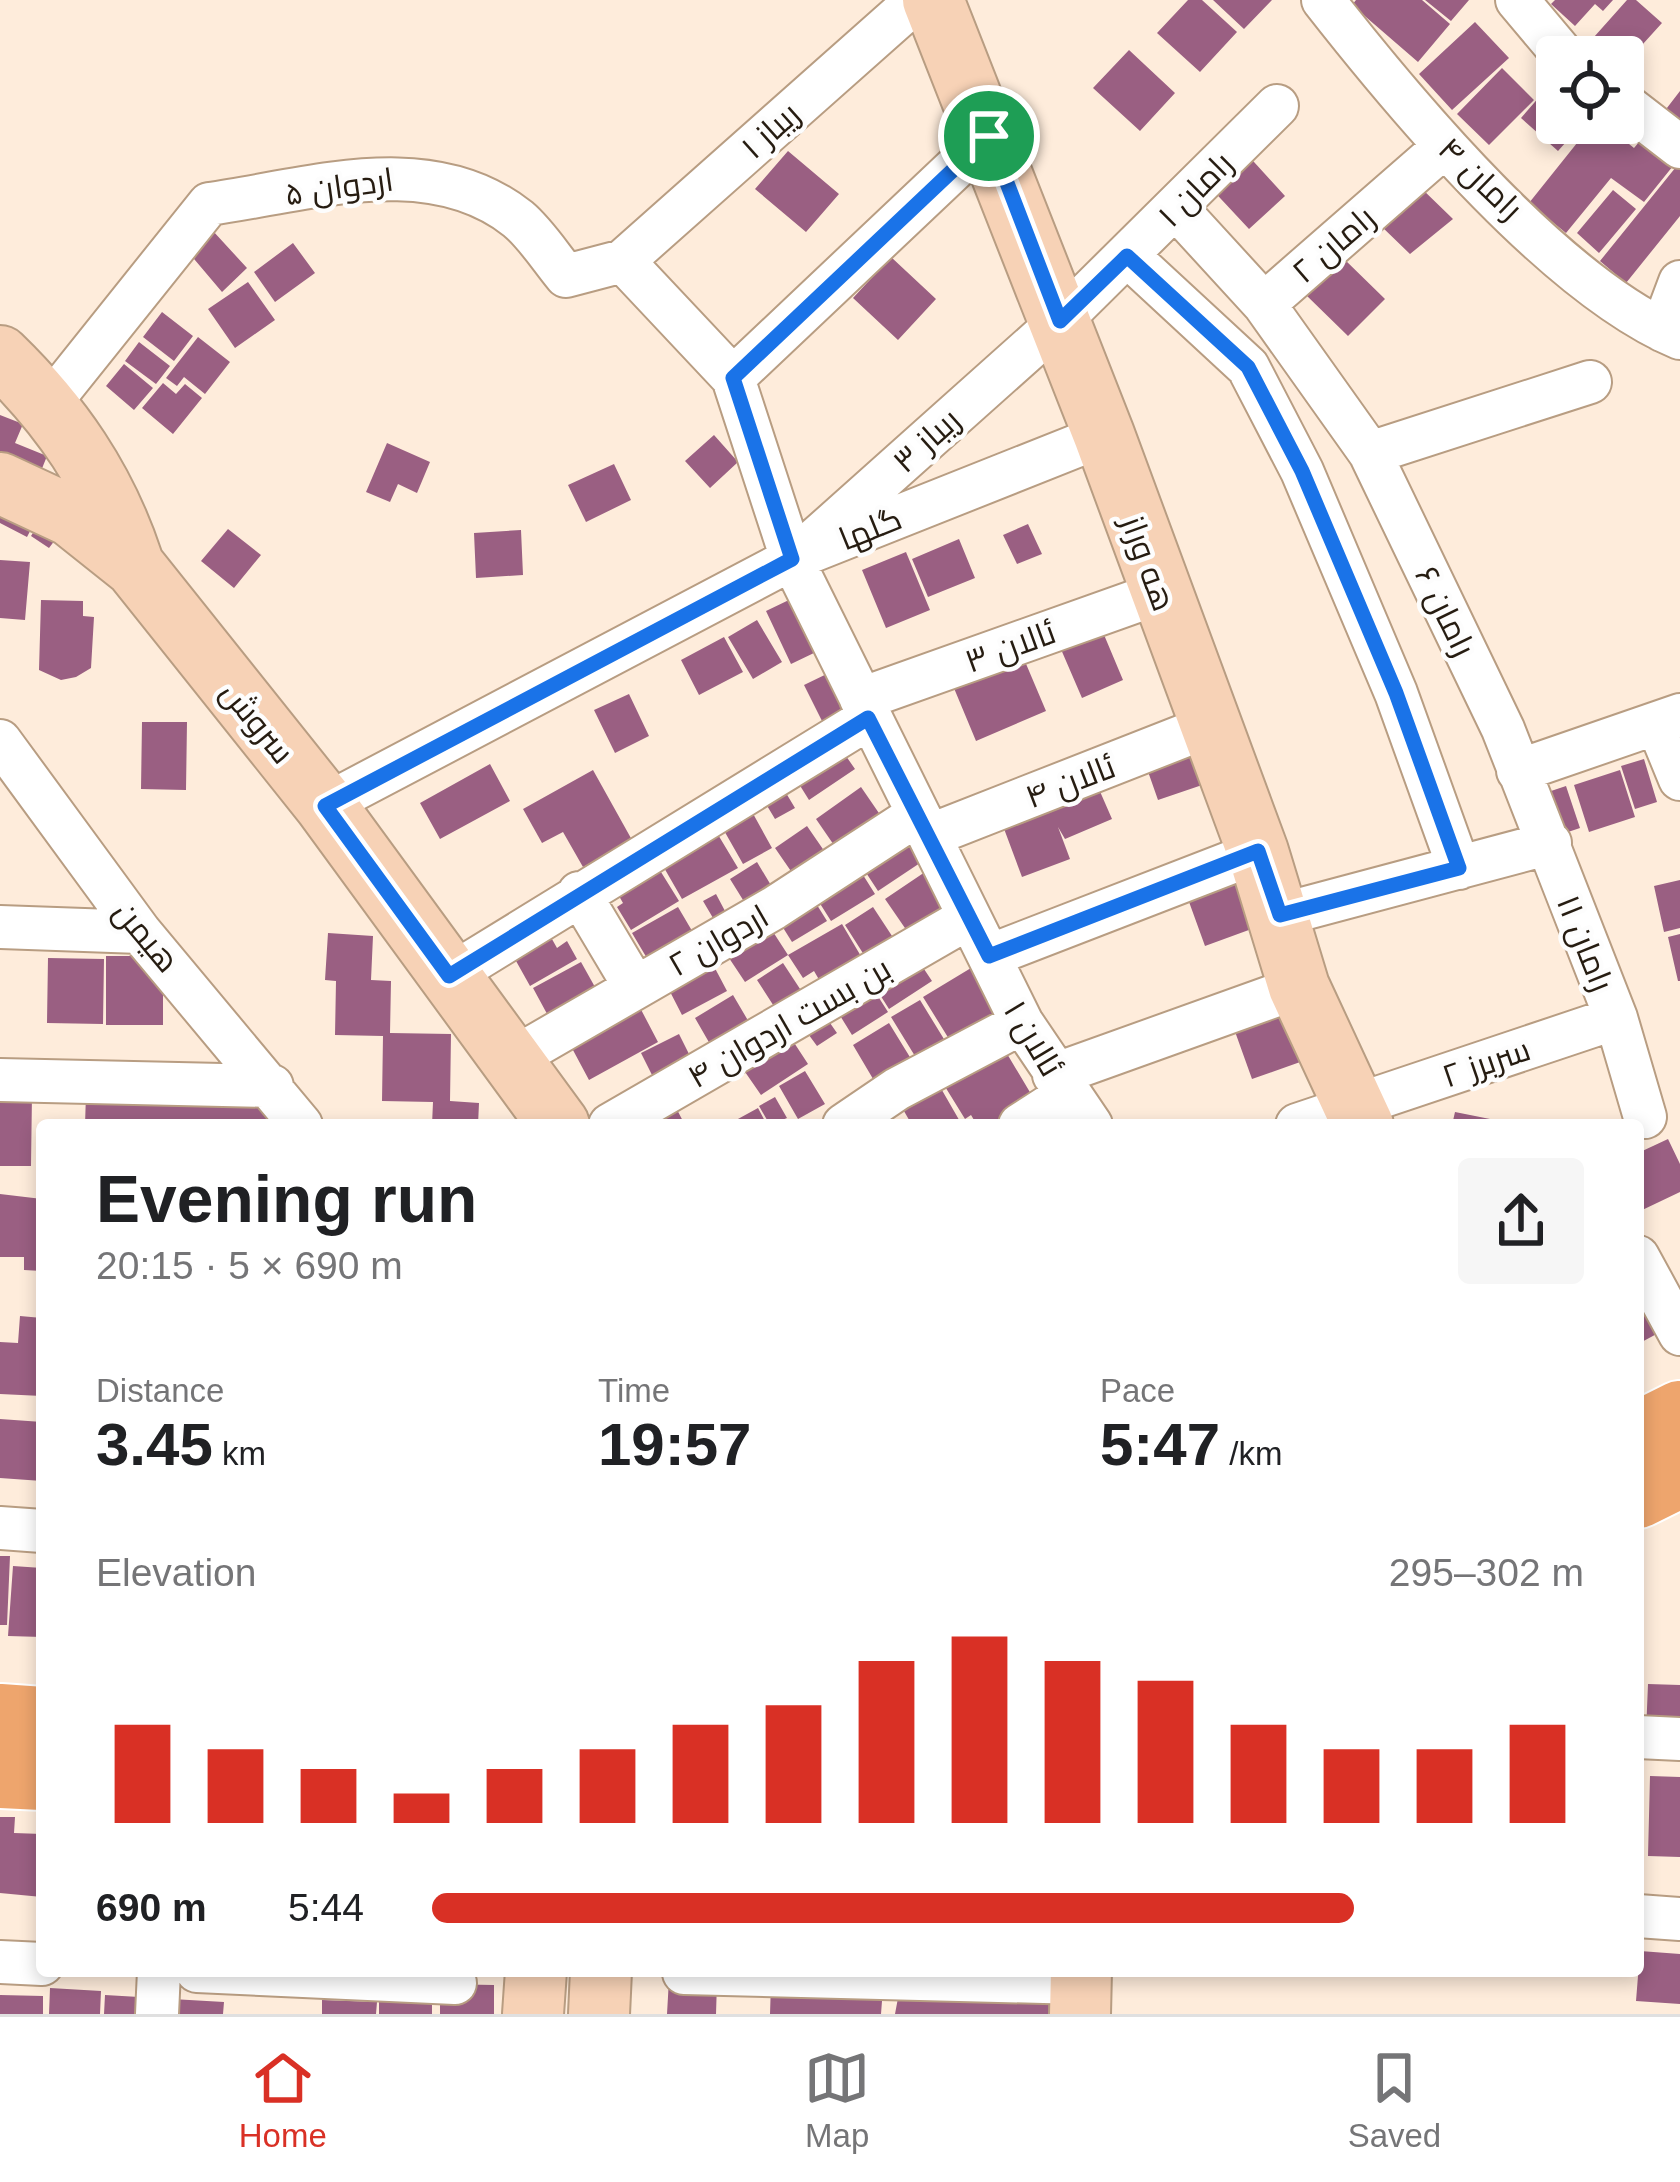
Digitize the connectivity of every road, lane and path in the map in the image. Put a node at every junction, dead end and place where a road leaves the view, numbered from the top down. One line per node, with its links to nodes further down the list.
1 (917, 0): 13 (street, ریباز ۱)
2 (933, 0): 8 (street, هه وراز)
3 (1324, 0): 9 (street, رامان ۴)
4 (1517, 0): 5 (street)
5 (1547, 36)
6 (1277, 106): 11 (street, رامان ۱)
7 (1644, 119): 10 (street)
8 (989, 136): 16 (street, هه وراز); 19 (street)
9 (1445, 146): 15 (street, رامان ۲); 17 (street, رامان ۴)
10 (1680, 146)
11 (1176, 208): 12 (street, رامان ۱); 15 (street, رامان ۲)
12 (1127, 256): 16 (street, رامان ۱); 38 (street)
13 (623, 261): 19 (street); 21 (street, اردوان ۵)
14 (1680, 282): 17 (street)
15 (1264, 304): 23 (street, رامان ۶)
16 (1060, 321): 22 (street, هه وراز); 25 (street, ریباز ۳)
17 (1671, 334)
18 (0, 356): 21 (street)
19 (733, 378): 25 (street)
20 (1590, 382): 23 (street)
21 (49, 404): 26 (street)
22 (1104, 435): 25 (street, گلها); 27 (street, هه وراز)
23 (1370, 453): 32 (street, رامان ۶)
24 (0, 483): 26 (street, سروش)
25 (792, 559): 28 (street, ئالان ۱); 34 (street, گلها)
26 (135, 567): 34 (street, سروش)
27 (1159, 593): 28 (street, ئالان ۳); 30 (street, هه وراز)
28 (865, 709): 35 (street, ئالان ۱); 39 (street, ئالان ۳)
29 (1668, 719): 32 (street); 33 (street)
30 (1209, 726): 35 (street, ئالان ۴); 37 (street, هه وراز)
31 (0, 741): 43 (street, هیمن)
32 (1518, 771): 36 (street, رامان ۱۱)
33 (1680, 779)
34 (325, 806): 45 (street, سروش)
35 (924, 825): 41 (street, ئالان ۱); 46 (street, اردوان ۲)
36 (1550, 843): 38 (street); 48 (street, رامان ۱۱)
37 (1258, 851): 40 (street, هه وراز); 44 (street)
38 (1459, 868): 40 (street)
39 (579, 893): 45 (street, ئالان ۳); 46 (street)
40 (1280, 915): 47 (street, هه وراز)
41 (968, 918): 44 (street, ئالان ۱); 58 (street, بن بست اردوان ۴)
42 (0, 927): 43 (street)
43 (140, 932): 52 (street, هیمن)
44 (989, 956): 49 (street, ئالان ۱)
45 (449, 976): 50 (street, سروش)
46 (635, 987): 50 (street, اردوان ۲)
47 (1299, 987): 53 (street); 55 (street, هه وراز)
48 (1616, 1018): 54 (street, رامان ۱۱); 55 (street, سربرز ۲)
49 (1022, 1023): 53 (street, ئالان ۱); 59 (street)
50 (514, 1058): 57 (street, سروش)
51 (0, 1081): 52 (street)
52 (272, 1086): 56 (street, هیمن)
53 (1071, 1098): 60 (street)
54 (1650, 1115)
55 (1360, 1116)
56 (297, 1119)
57 (555, 1119)
58 (620, 1119)
59 (853, 1119)
60 (1031, 1119)
61 (1644, 1268): 62 (street)
62 (1680, 1334)
63 (1680, 1414): 64 (main road)
64 (1644, 1432)
65 (1680, 1474): 66 (main road)
66 (1644, 1492)
67 (0, 1528): 68 (street)
68 (36, 1531)
69 (0, 1717): 70 (main road)
70 (36, 1720)
71 (1644, 1737): 72 (street)
72 (1680, 1739)
73 (0, 1775): 74 (main road)
74 (36, 1778)
75 (1644, 1916): 76 (street)
76 (1680, 1919)
77 (0, 1963): 78 (street)
78 (36, 1964)
79 (159, 1977): 86 (street)
80 (326, 1977): 84 (street)
81 (536, 1977): 87 (street)
82 (601, 1977): 88 (street)
83 (783, 1977): 85 (street)
84 (455, 1983)
85 (1080, 1989)
86 (157, 2014)
87 (533, 2014)
88 (599, 2014)

